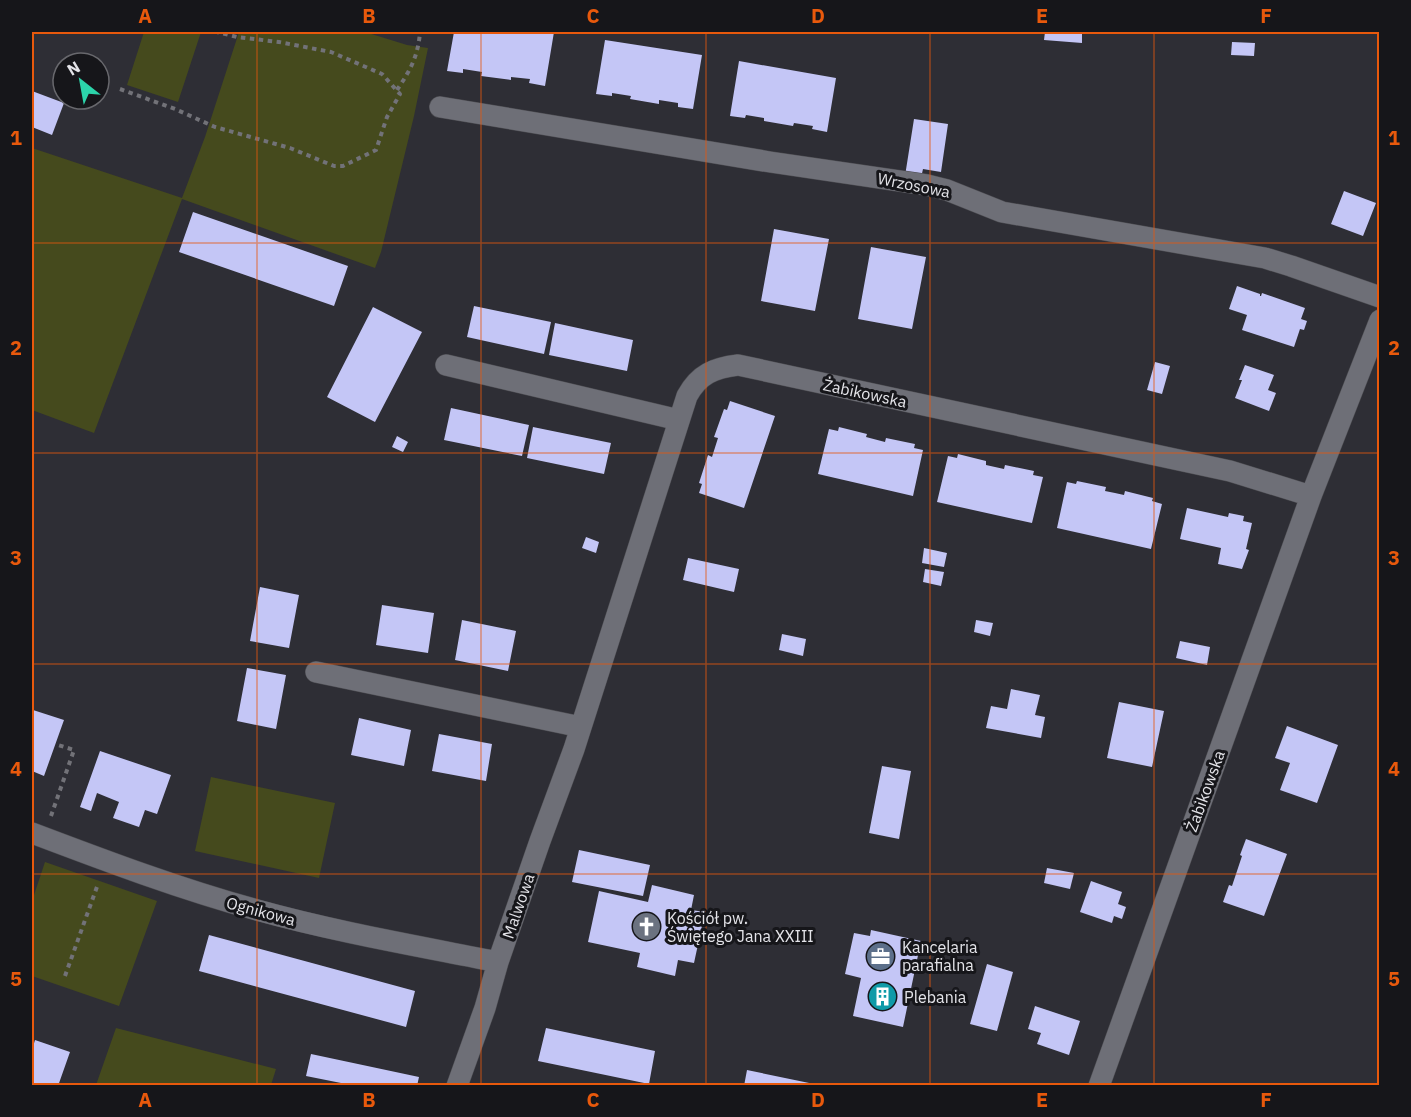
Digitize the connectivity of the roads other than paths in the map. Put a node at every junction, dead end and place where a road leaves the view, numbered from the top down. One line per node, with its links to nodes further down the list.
1 (440, 107): 2 (street, Wrzosowa)
2 (1380, 297)
3 (1380, 320): 6 (street, Żabikowska)
4 (446, 365): 5 (street)
5 (679, 420): 6 (street, Żabikowska); 8 (street, Malwowa)
6 (1311, 496): 12 (street, Żabikowska)
7 (316, 672): 8 (street)
8 (581, 727): 10 (street, Malwowa)
9 (40, 828): 10 (street, Ognikowa)
10 (498, 962): 11 (street, Malwowa)
11 (457, 1086)
12 (1099, 1086)

